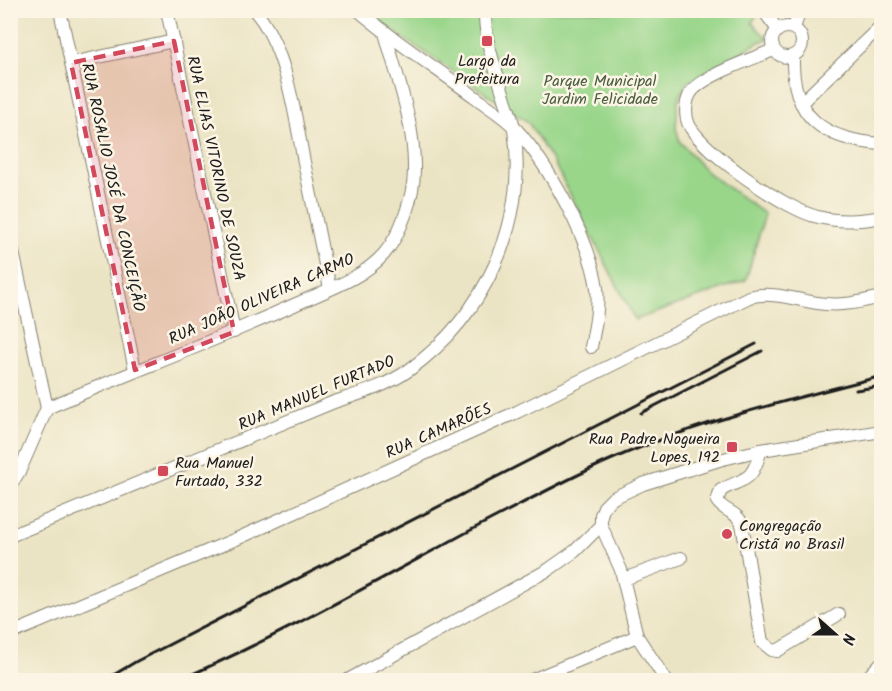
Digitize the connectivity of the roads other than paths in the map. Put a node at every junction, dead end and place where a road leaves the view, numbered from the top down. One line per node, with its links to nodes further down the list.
1 (60, 10): 15 (street, RUA ROSALIO JOSÉ DA CONCEIÇÃO)
2 (167, 10): 12 (street, RUA ELIAS VITORINO DE SOUZA)
3 (254, 10): 21 (street)
4 (358, 10): 11 (street)
5 (485, 10): 17 (street)
6 (763, 10): 10 (street)
7 (800, 10): 9 (street)
8 (882, 25): 16 (street)
9 (794, 28): 10 (street); 14 (street)
10 (778, 30): 13 (street)
11 (385, 33): 17 (street); 21 (street, RUA JOÃO OLIVEIRA CARMO)
12 (174, 41): 15 (street); 23 (street, RUA ELIAS VITORINO DE SOUZA)
13 (774, 50): 14 (street); 19 (street)
14 (793, 56): 16 (street)
15 (71, 63): 25 (street, RUA ROSALIO JOSÉ DA CONCEIÇÃO)
16 (801, 103): 18 (street)
17 (514, 127): 24 (street); 31 (street, RUA MANUEL FURTADO)
18 (882, 144)
19 (882, 217)
20 (10, 237): 26 (street)
21 (330, 289): 23 (street, RUA JOÃO OLIVEIRA CARMO)
22 (882, 297): 35 (street, RUA CAMARÕES)
23 (234, 332): 25 (street, RUA JOÃO OLIVEIRA CARMO)
24 (591, 347)
25 (135, 370): 26 (street, RUA JOÃO OLIVEIRA CARMO)
26 (47, 408): 29 (street)
27 (882, 431): 28 (street)
28 (760, 450): 30 (street); 34 (street)
29 (10, 486)
30 (602, 525): 33 (street); 39 (street)
31 (10, 537)
32 (681, 558): 33 (street)
33 (624, 579): 36 (street)
34 (839, 614)
35 (10, 634)
36 (637, 636): 40 (street); 41 (street)
37 (882, 662): 38 (street)
38 (866, 679)
39 (348, 681)
40 (532, 681)
41 (666, 681)

